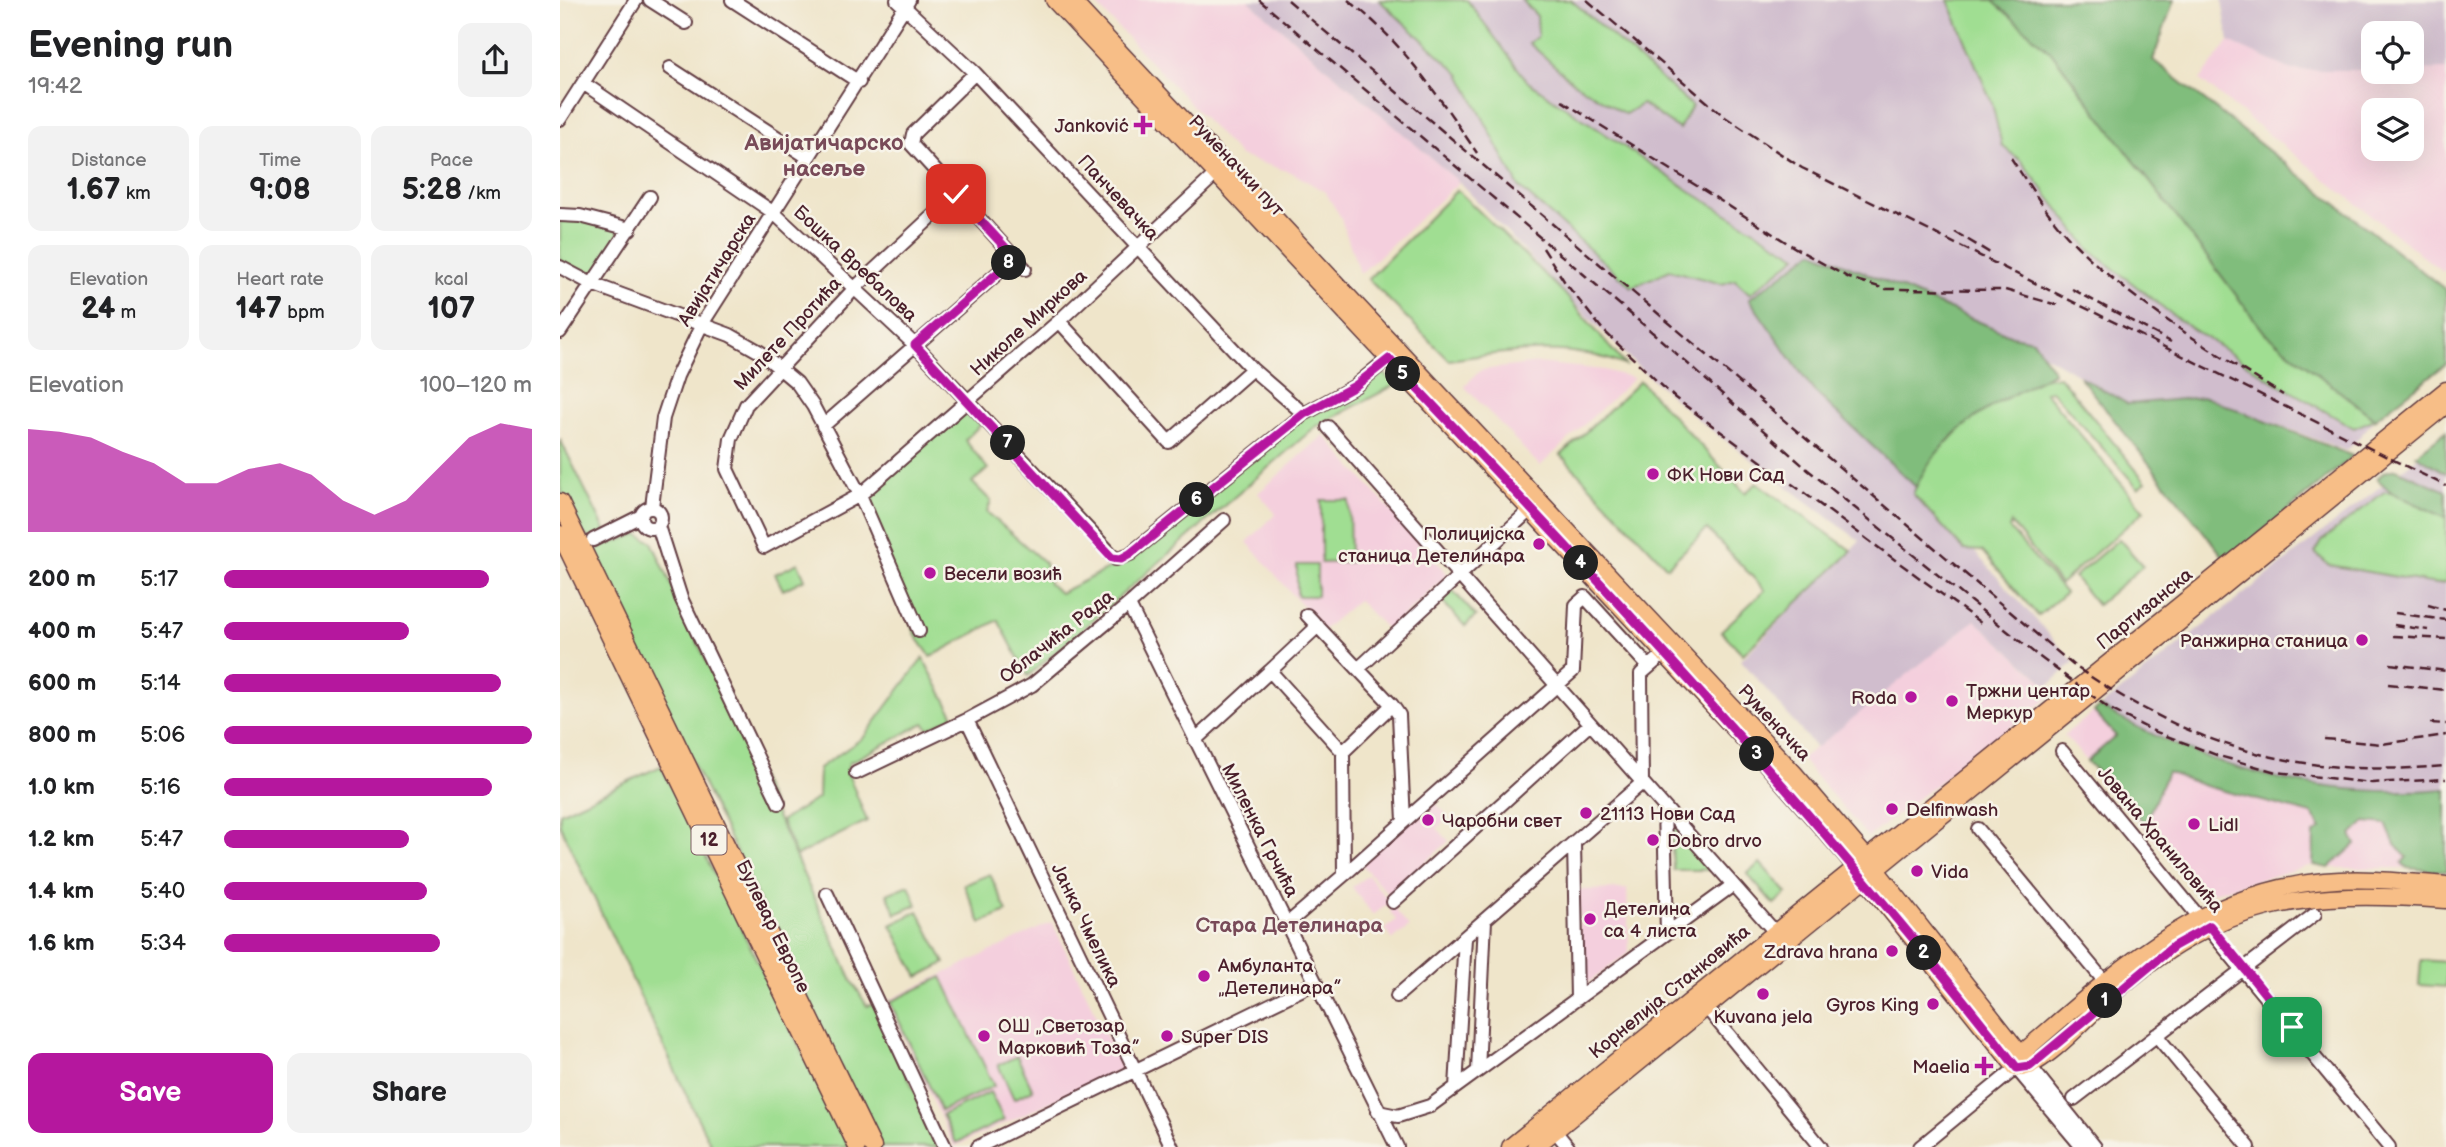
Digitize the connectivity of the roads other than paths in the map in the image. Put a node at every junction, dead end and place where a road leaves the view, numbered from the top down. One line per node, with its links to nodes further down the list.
1 (636, 0): 11 (street)
2 (650, 0): 7 (street)
3 (732, 0): 10 (street)
4 (1054, 0): 14 (main road, Руменачки пут)
5 (1071, 0): 30 (main road, Руменачки пут)
6 (904, 2): 9 (street, Панчевачка); 10 (street, Авијатичарска)
7 (686, 23)
8 (670, 68): 13 (street)
9 (975, 73): 15 (street); 20 (street, Панчевачка)
10 (859, 82): 13 (street, Авијатичарска)
11 (583, 83): 12 (street); 17 (street, Бошка Вребалова)
12 (560, 119)
13 (809, 158): 17 (street, Авијатичарска)
14 (1217, 173): 20 (street, Николе Миркова); 30 (main road, Руменачки пут)
15 (956, 194): 21 (street); 25 (street, Милете Протића)
16 (649, 197): 19 (street)
17 (774, 213): 25 (street, Бошка Вребалова); 27 (street, Авијатичарска)
18 (560, 215): 19 (street)
19 (630, 229): 24 (street)
20 (1140, 247): 26 (street, Николе Миркова); 32 (street, Панчевачка)
21 (1015, 258): 23 (street); 29 (street)
22 (560, 267): 24 (street)
23 (1025, 269)
24 (592, 284): 27 (street); 28 (street)
25 (856, 287): 29 (street, Бошка Вребалова); 31 (street, Милете Протића)
26 (1059, 321): 32 (street); 34 (street, Николе Миркова)
27 (702, 324): 31 (street); 41 (street, Авијатичарска)
28 (560, 332)
29 (915, 345): 34 (street, Бошка Вребалова); 37 (street)
30 (1394, 354): 36 (street, Облачића Рада); 42 (main road, Руменачка); 71 (main road, Руменачка)
31 (781, 368): 37 (street); 39 (street, Милете Протића)
32 (1252, 369): 36 (street, Панчевачка)
33 (2446, 390): 71 (main road, Партизанска)
34 (967, 402): 39 (street, Николе Миркова); 47 (street, Бошка Вребалова)
35 (2446, 405): 71 (main road, Партизанска)
36 (1304, 414): 47 (street, Облачића Рада)
37 (824, 426): 39 (street)
38 (1328, 427): 48 (street)
39 (860, 495): 52 (street)
40 (560, 502): 46 (main road, Булевар Европе / 12)
41 (652, 507): 44 (street); 44 (street, Авијатичарска)
42 (1530, 510): 48 (street); 53 (main road, Руменачка)
43 (1224, 520): 49 (street, Облачића Рада)
44 (648, 525): 46 (street); 66 (street)
45 (560, 534): 99 (main road, Булевар Европе / 12)
46 (585, 539): 100 (main road, Булевар Европе / 12)
47 (1112, 558)
48 (1458, 576): 55 (street); 57 (street)
49 (1129, 605): 59 (street, Облачића Рада); 61 (street, Миленка Грчића)
50 (1307, 615): 51 (street)
51 (1318, 626): 55 (street); 56 (street)
52 (919, 631)
53 (1665, 653): 54 (street); 71 (main road, Руменачка)
54 (1649, 667): 57 (street); 65 (street)
55 (1358, 669): 58 (street)
56 (1270, 671): 61 (street); 63 (street)
57 (1556, 687): 60 (street); 68 (street)
58 (1392, 705): 63 (street); 68 (street)
59 (967, 720): 64 (street, Облачића Рада); 94 (street, Јанка Чмелика)
60 (1590, 724): 65 (street); 77 (street)
61 (1195, 740): 81 (street, Миленка Грчића)
62 (2062, 751): 80 (street, Јована Храниловића)
63 (1343, 752): 72 (street)
64 (856, 773)
65 (1642, 783): 67 (street); 70 (street)
66 (779, 803)
67 (1664, 807): 73 (street); 83 (street)
68 (1404, 821): 72 (street)
69 (1978, 829): 86 (street)
70 (1574, 843): 79 (street); 88 (street)
71 (1866, 868): 82 (main road, Корнелија Станковића); 90 (main road, Корнелија Станковића); 92 (main road, Руменачка)
72 (1344, 875): 81 (street)
73 (1733, 885): 82 (street); 83 (street)
74 (2446, 885): 80 (main road)
75 (827, 894): 101 (street)
76 (2446, 900): 80 (main road)
77 (1393, 902)
78 (2315, 914): 85 (street)
79 (1485, 920): 84 (street); 93 (street)
80 (2205, 921): 85 (street, Јована Храниловића); 86 (main road); 92 (main road)
81 (1287, 924): 87 (street, Миленка Грчића)
82 (1775, 932): 105 (main road, Корнелија Станковића)
83 (1667, 933): 88 (street)
84 (1465, 938): 89 (street); 95 (street)
85 (2243, 967): 91 (street); 113 (street, Јована Храниловића)
86 (2105, 982): 92 (main road)
87 (1315, 983): 94 (street); 97 (street, Миленка Грчића)
88 (1582, 995): 93 (street)
89 (1397, 996)
90 (1706, 1007): 98 (main road, Корнелија Станковића); 108 (street)
91 (2156, 1035): 96 (street); 112 (street)
92 (2023, 1062): 109 (street); 110 (street, Руменачка); 111 (street, Руменачка)
93 (1478, 1071): 95 (street)
94 (1136, 1072): 102 (street); 103 (street, Јанка Чмелика)
95 (1456, 1087): 97 (street)
96 (2074, 1099)
97 (1378, 1112): 104 (street, Миленка Грчића)
98 (1555, 1131): 106 (main road, Корнелија Станковића); 107 (street)
99 (857, 1147)
100 (873, 1147)
101 (946, 1147)
102 (978, 1147)
103 (1172, 1147)
104 (1397, 1147)
105 (1510, 1147)
106 (1535, 1147)
107 (1568, 1147)
108 (1821, 1147)
109 (1920, 1147)
110 (2082, 1147)
111 (2095, 1147)
112 (2249, 1147)
113 (2389, 1147)

